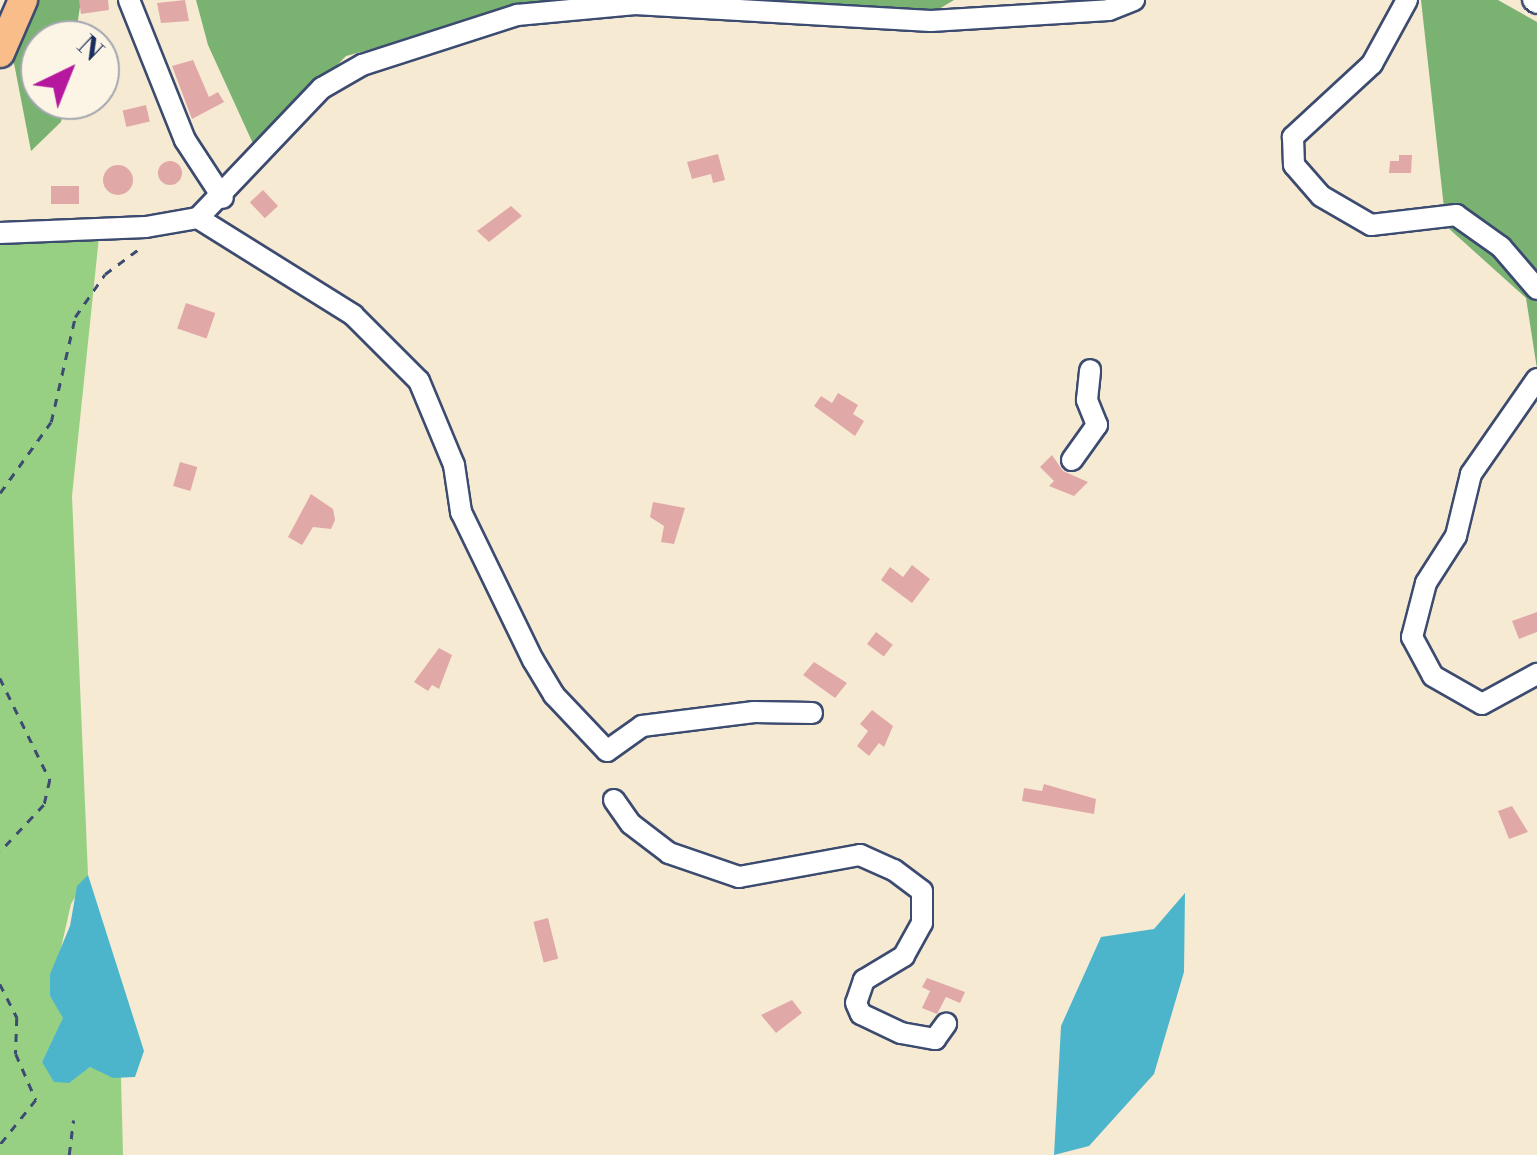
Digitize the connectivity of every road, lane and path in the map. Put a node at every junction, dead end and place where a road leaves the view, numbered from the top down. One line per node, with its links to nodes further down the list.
1 (23, 0): 6 (highway)
2 (129, 0): 7 (street)
3 (1134, 0): 5 (street)
4 (1406, 0): 10 (street)
5 (637, 2): 7 (street)
6 (0, 53)
7 (223, 198): 8 (street)
8 (188, 221): 9 (street); 14 (path); 17 (street)
9 (0, 233)
10 (1537, 289)
11 (1090, 370): 13 (street)
12 (1537, 379): 15 (street)
13 (1072, 460)
14 (0, 493)
15 (1537, 674)
16 (0, 678): 19 (path)
17 (812, 713)
18 (614, 800): 21 (street)
19 (0, 852)
20 (0, 984): 23 (path)
21 (946, 1024)
22 (74, 1120): 24 (path)
23 (0, 1145)
24 (69, 1155)

